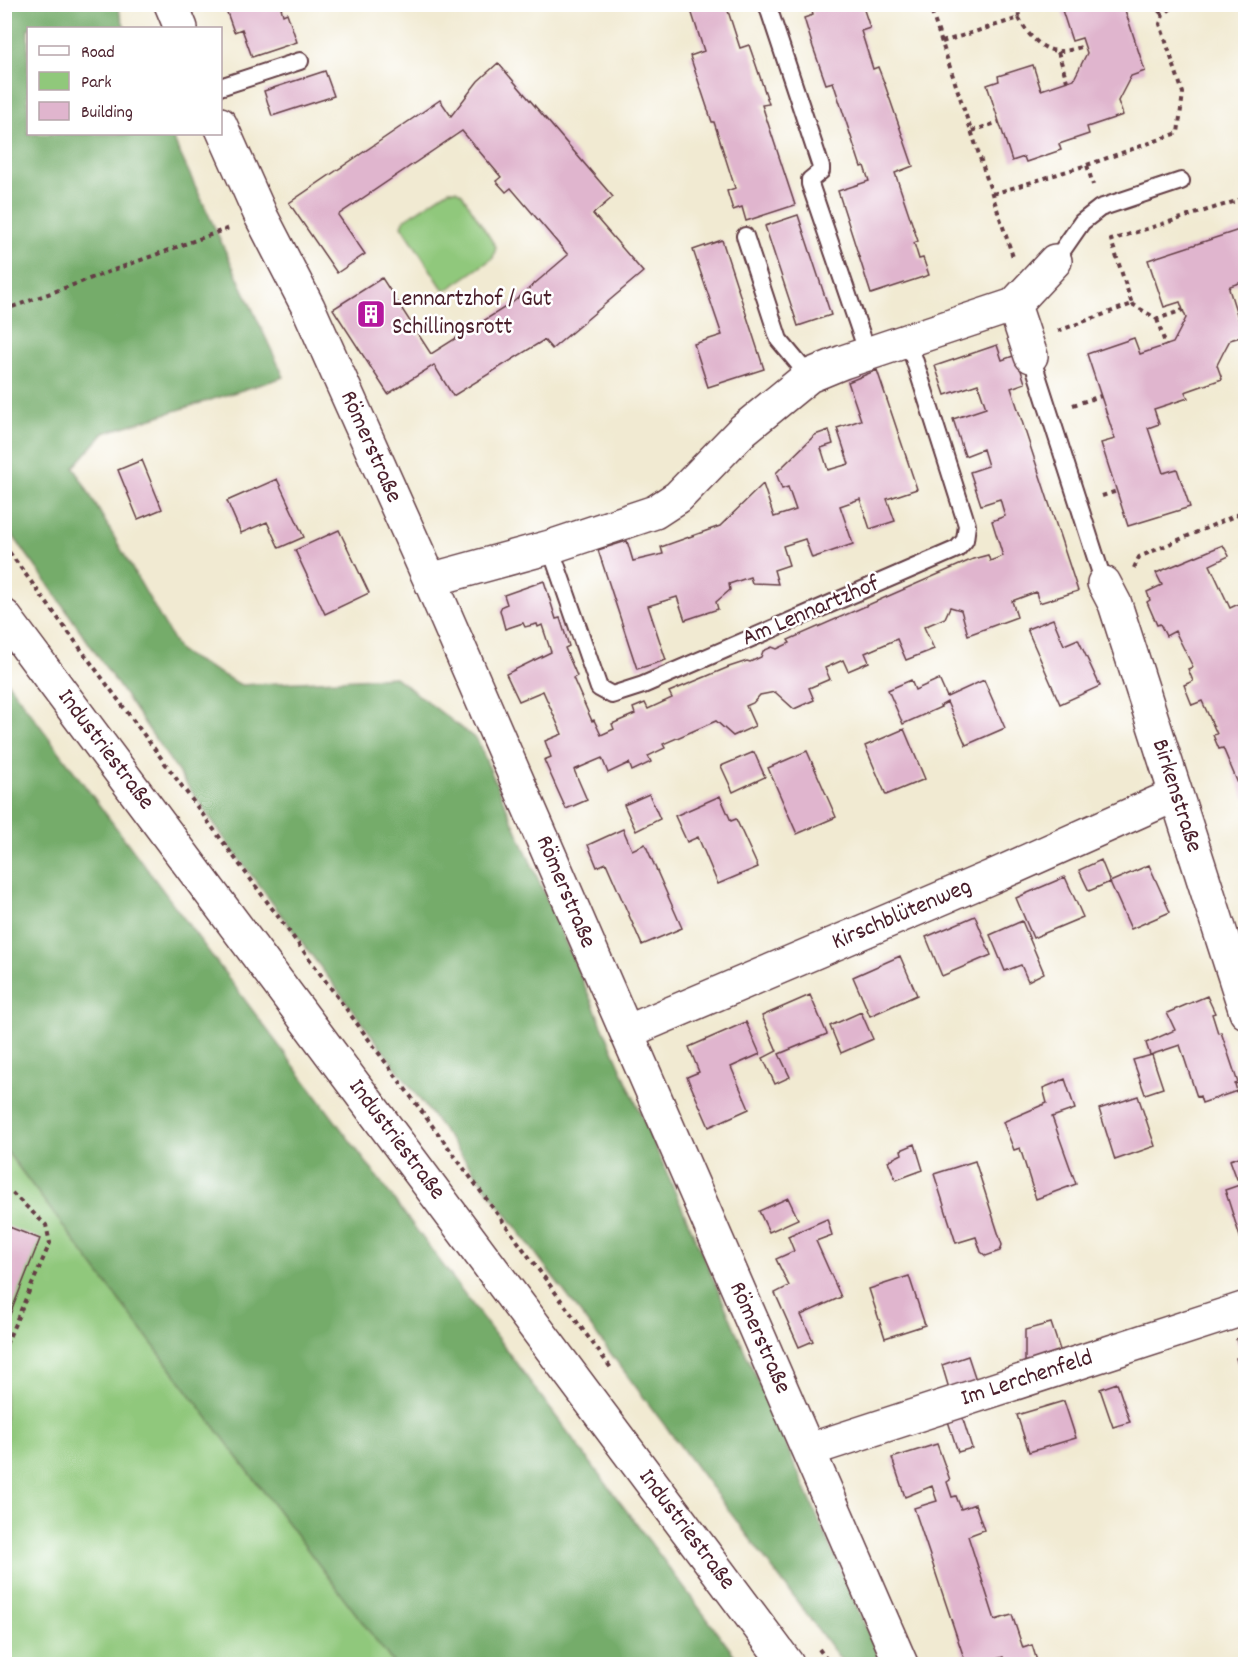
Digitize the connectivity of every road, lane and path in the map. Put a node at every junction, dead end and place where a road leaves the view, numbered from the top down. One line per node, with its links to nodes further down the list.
1 (171, 4): 9 (street)
2 (929, 4): 10 (path)
3 (1018, 4): 8 (path)
4 (1152, 4): 7 (path)
5 (1177, 4): 7 (path)
6 (769, 10): 36 (lane)
7 (1163, 15): 19 (path)
8 (1019, 18): 10 (path); 12 (path)
9 (181, 27)
10 (942, 42): 18 (path)
11 (1084, 46): 12 (path)
12 (1058, 52): 14 (path)
13 (300, 61): 15 (lane)
14 (1067, 81)
15 (222, 86)
16 (999, 122): 18 (path)
17 (222, 128): 24 (street, Römerstraße)
18 (972, 131): 21 (path)
19 (1087, 165): 21 (path); 23 (path)
20 (1181, 181): 23 (lane)
21 (993, 194): 28 (path)
22 (1245, 198): 26 (path)
23 (1100, 208): 26 (path); 27 (lane)
24 (261, 216): 30 (path); 41 (street, Römerstraße)
25 (745, 236): 37 (lane)
26 (1111, 240): 29 (path)
27 (1055, 261): 28 (street)
28 (1019, 300): 33 (street); 35 (street)
29 (1132, 304): 32 (path); 35 (path)
30 (4, 310)
31 (1183, 310): 32 (path)
32 (1157, 319): 34 (path)
33 (908, 340): 36 (street); 40 (lane, Am Lennartzhof)
34 (1166, 346)
35 (1029, 349): 42 (lane)
36 (868, 354): 37 (street)
37 (809, 376): 40 (street)
38 (1245, 511): 42 (path)
39 (4, 545): 50 (path)
40 (550, 547): 41 (street)
41 (430, 580): 46 (street, Römerstraße)
42 (1110, 593): 44 (street, Birkenstraße)
43 (4, 616): 53 (street, Industriestraße)
44 (1175, 795): 45 (street, Birkenstraße); 46 (street, Kirschblütenweg)
45 (1245, 1012)
46 (627, 1032): 51 (street, Römerstraße)
47 (4, 1189): 49 (path)
48 (1245, 1308): 51 (street, Im Lerchenfeld)
49 (4, 1349)
50 (617, 1375)
51 (809, 1450): 55 (street, Römerstraße)
52 (816, 1645): 54 (path)
53 (786, 1665)
54 (830, 1665)
55 (901, 1665)

